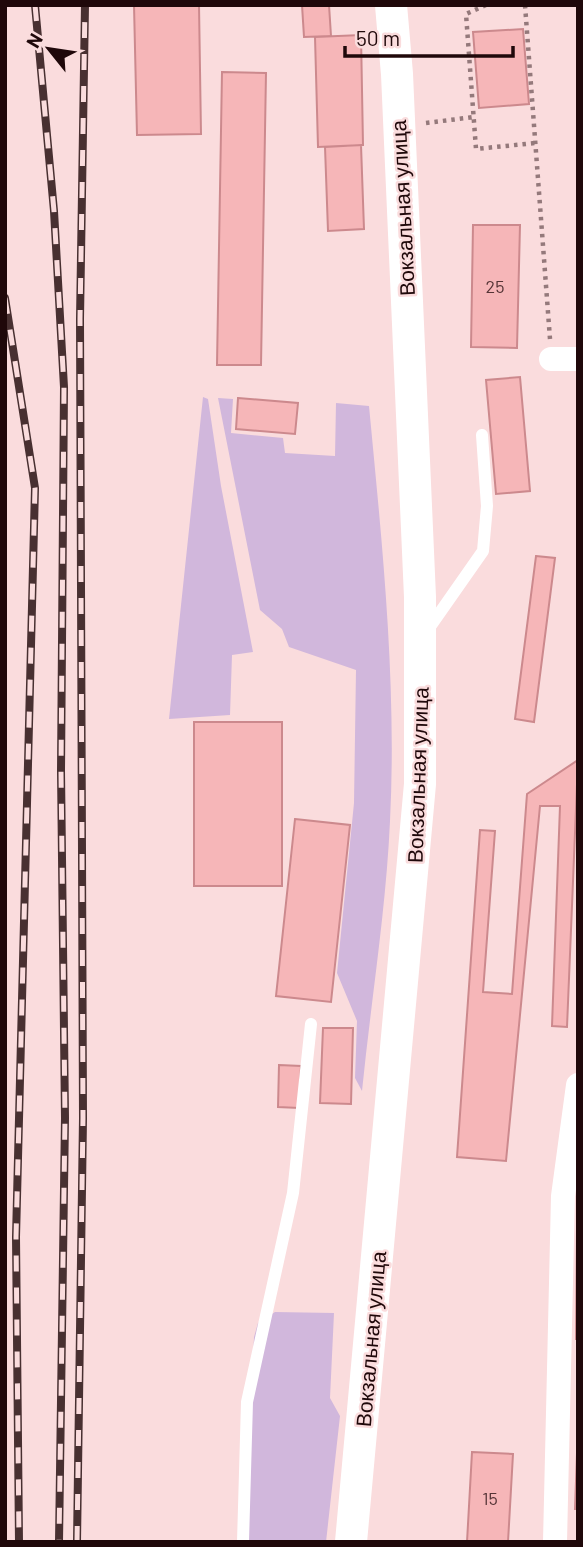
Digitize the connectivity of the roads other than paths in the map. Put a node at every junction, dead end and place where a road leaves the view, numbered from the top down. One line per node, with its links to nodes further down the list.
1 (391, 5): 3 (street, Вокзальная улица)
2 (408, 5): 3 (street)
3 (397, 74): 7 (street, Вокзальная улица)
4 (551, 359): 5 (street)
5 (578, 359)
6 (482, 435): 7 (lane)
7 (420, 639): 11 (street, Вокзальная улица)
8 (311, 1024): 10 (lane)
9 (578, 1085): 12 (street)
10 (243, 1542)
11 (351, 1542)
12 (555, 1542)

